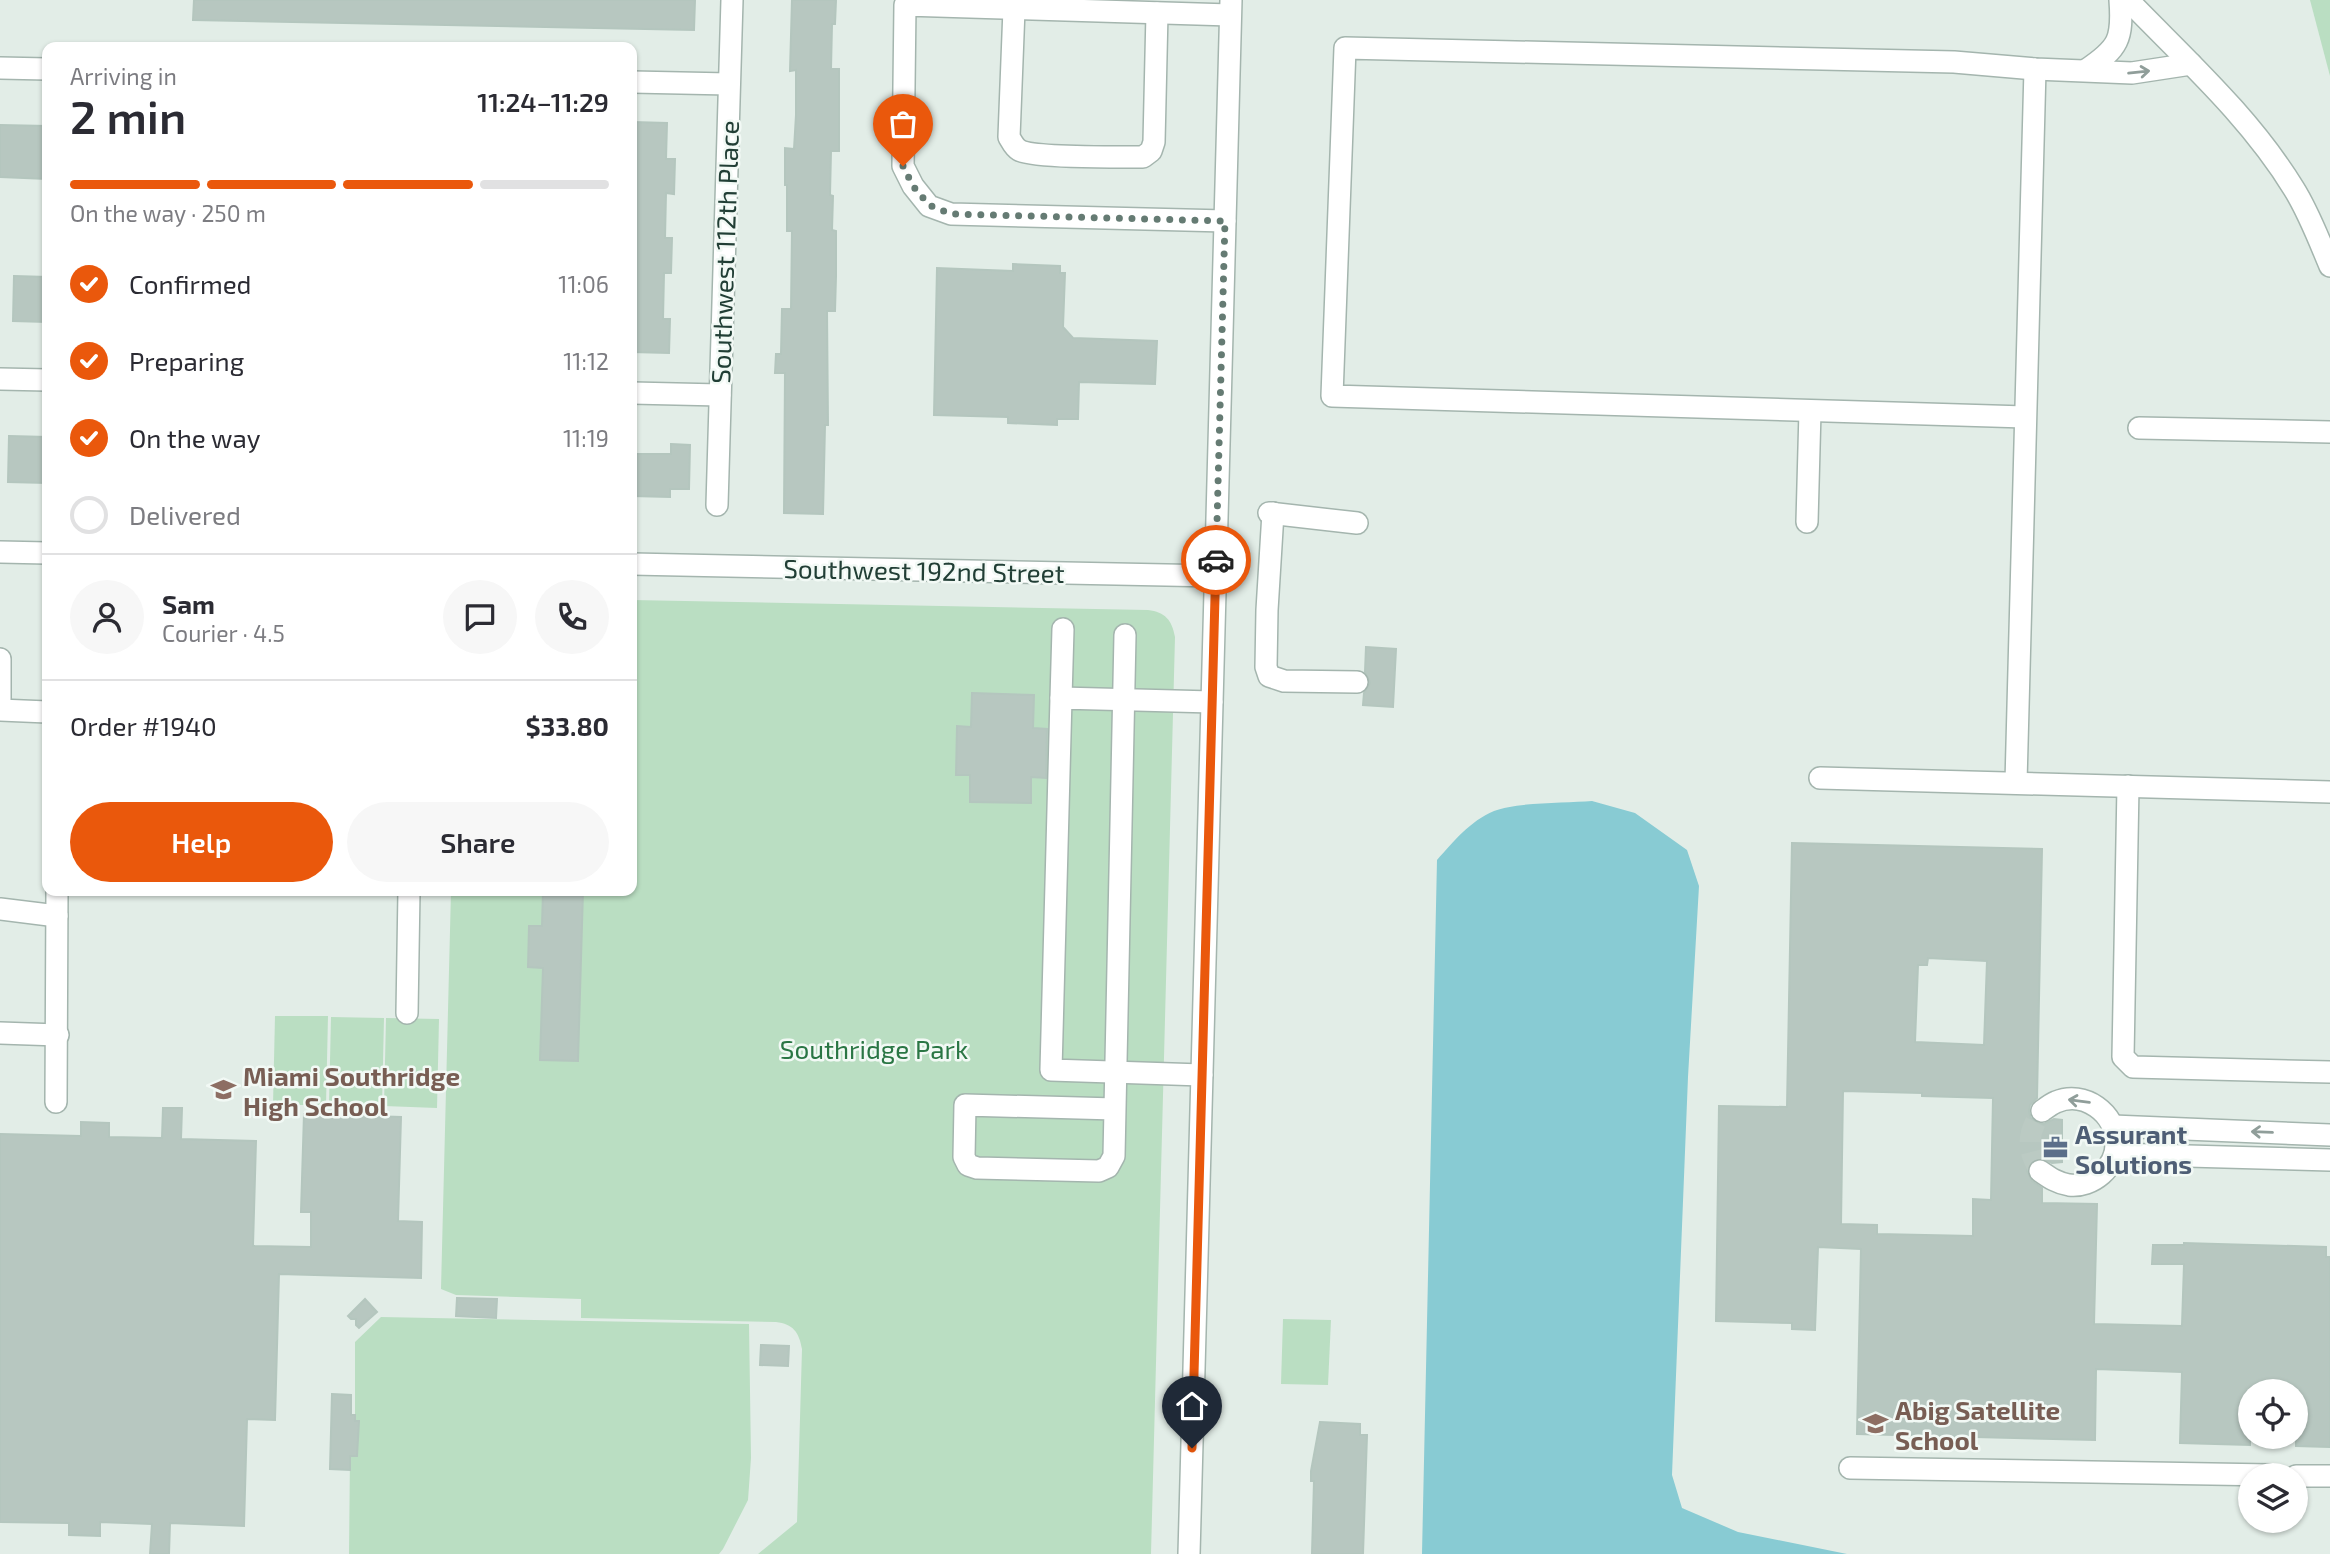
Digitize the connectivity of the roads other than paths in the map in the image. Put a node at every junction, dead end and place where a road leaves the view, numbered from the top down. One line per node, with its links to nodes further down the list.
1 (732, 0): 13 (street, Southwest 112th Place)
2 (2120, 0): 11 (street)
3 (2128, 0): 7 (street)
4 (1230, 8): 6 (street); 14 (street)
5 (1014, 9): 6 (street); 6 (street); 14 (street)
6 (1157, 13)
7 (2191, 64): 11 (street, one-way to 7); 15 (street)
8 (0, 68): 9 (street)
9 (42, 69)
10 (2035, 69): 11 (street); 20 (street); 21 (street)
11 (2086, 70)
12 (637, 82): 13 (street)
13 (729, 84): 19 (street, Southwest 112th Place)
14 (1225, 221): 30 (street)
15 (2330, 267)
16 (0, 379): 17 (street)
17 (42, 380)
18 (637, 393): 19 (street)
19 (720, 395): 24 (street, Southwest 112th Place)
20 (1810, 411): 21 (street); 25 (street)
21 (2025, 417): 41 (street)
22 (2139, 428): 23 (street)
23 (2330, 432)
24 (717, 505)
25 (1807, 522)
26 (1357, 523): 34 (street)
27 (0, 552): 28 (street)
28 (42, 553)
29 (637, 564): 30 (street, Southwest 192nd Street)
30 (1216, 576): 37 (street)
31 (1063, 629): 35 (street)
32 (1125, 635): 36 (street)
33 (0, 659): 38 (street)
34 (1357, 682)
35 (1061, 698): 36 (street); 51 (street)
36 (1123, 699): 37 (street); 52 (street)
37 (1212, 702): 54 (street)
38 (0, 710): 39 (street)
39 (42, 712)
40 (1820, 778): 41 (street)
41 (2016, 782): 42 (street)
42 (2128, 786): 43 (street); 53 (street)
43 (2330, 792)
44 (57, 896): 47 (street)
45 (409, 896): 48 (street)
46 (0, 909): 47 (street)
47 (57, 916): 50 (street)
48 (407, 1013)
49 (0, 1033): 50 (street)
50 (58, 1035): 55 (street)
51 (1051, 1070): 52 (street); 56 (street)
52 (1114, 1072): 54 (street); 57 (street)
53 (2330, 1072)
54 (1202, 1075): 68 (street)
55 (56, 1102)
56 (1051, 1108): 57 (street); 57 (street)
57 (1115, 1110)
58 (2042, 1111): 59 (street, one-way to 58)
59 (2113, 1126): 60 (street, one-way to 59); 61 (street)
60 (2330, 1135)
61 (2115, 1154): 62 (street); 63 (street)
62 (2330, 1160)
63 (2040, 1171)
64 (1850, 1468): 65 (street)
65 (2238, 1474)
66 (2308, 1476): 67 (street)
67 (2330, 1476)
68 (1189, 1554)

